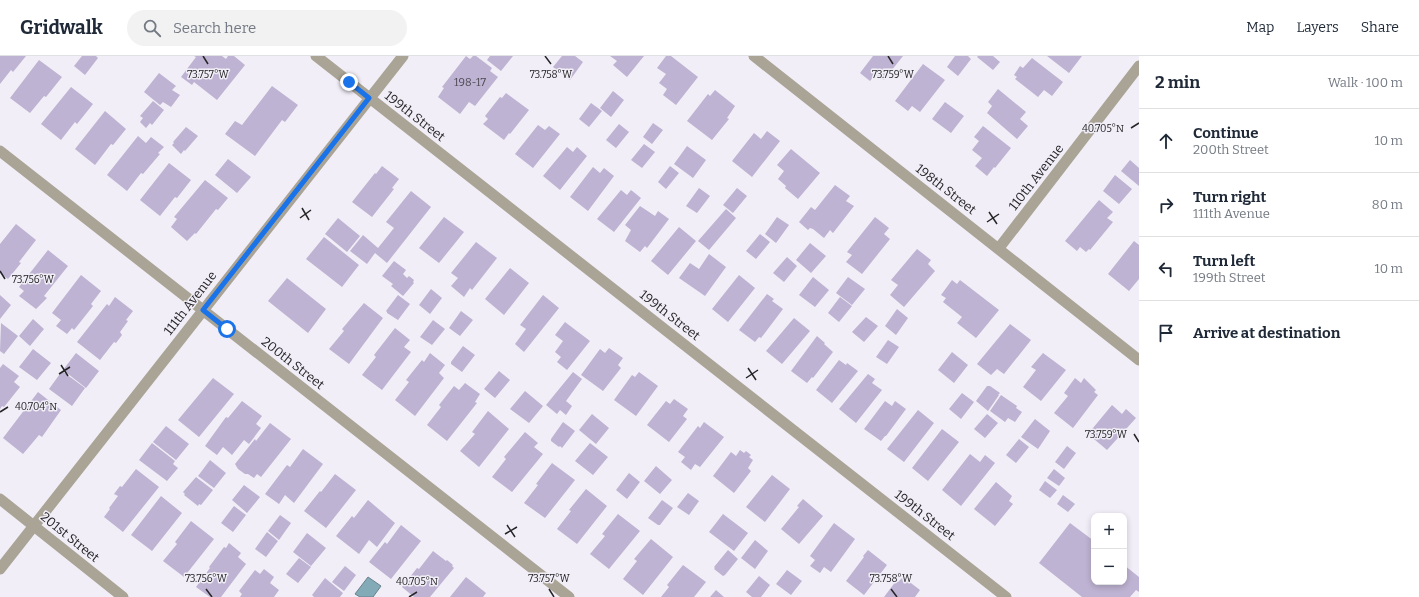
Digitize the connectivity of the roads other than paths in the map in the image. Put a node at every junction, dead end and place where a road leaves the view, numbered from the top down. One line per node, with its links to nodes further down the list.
1 (316, 56): 5 (street, 199th Street)
2 (402, 56): 5 (street, 111th Avenue)
3 (754, 56): 7 (street, 198th Street)
4 (1139, 66): 7 (street, 110th Avenue)
5 (369, 98): 8 (street, 111th Avenue); 15 (street, 199th Street)
6 (0, 151): 8 (street, 200th Street)
7 (999, 248): 9 (street, 198th Street)
8 (203, 310): 11 (street, 111th Avenue); 14 (street, 200th Street)
9 (1139, 360)
10 (0, 499): 11 (street, 201st Street)
11 (34, 526): 12 (street, 111th Avenue); 13 (street, 201st Street)
12 (0, 569)
13 (123, 597)
14 (569, 597)
15 (1006, 597)

